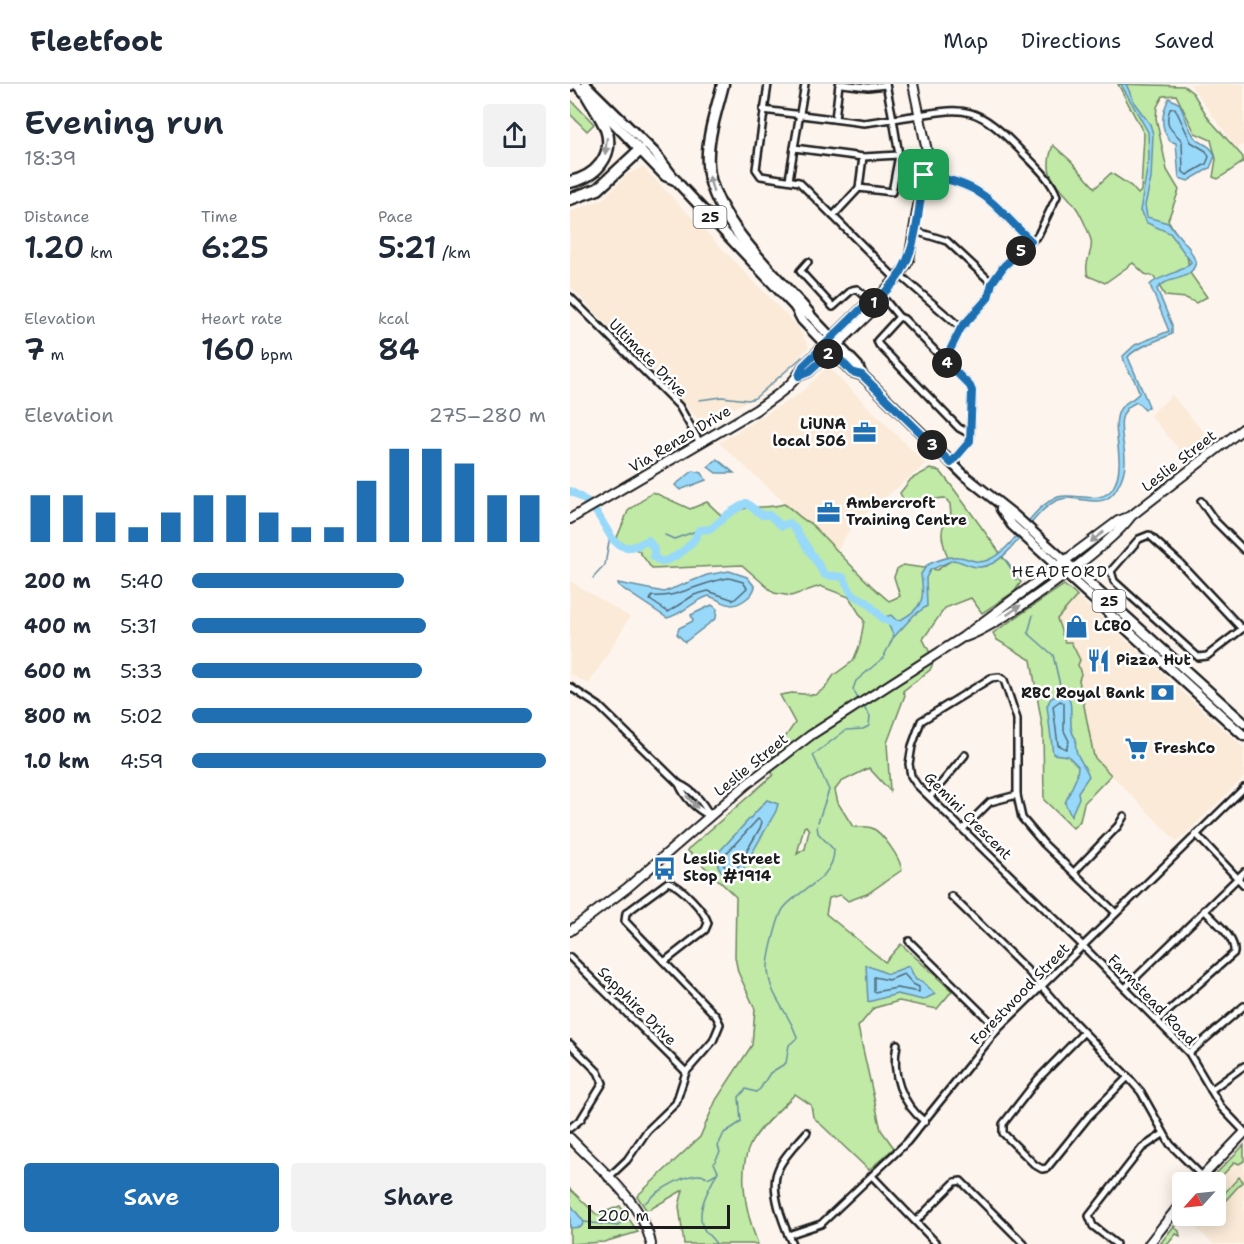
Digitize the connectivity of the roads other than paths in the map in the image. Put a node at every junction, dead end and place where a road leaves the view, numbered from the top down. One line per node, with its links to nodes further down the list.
1 (576, 84): 8 (main road, 25)
2 (723, 84): 33 (highway, one-way to 2)
3 (768, 84): 9 (street)
4 (805, 84): 10 (street)
5 (840, 84): 6 (street); 12 (street)
6 (886, 84): 13 (street)
7 (913, 84): 11 (street, Via Renzo Drive)
8 (588, 90): 14 (main road, 25); 20 (highway, one-way to 20)
9 (763, 110): 10 (street); 19 (street)
10 (801, 114): 12 (street); 15 (street)
11 (921, 115): 13 (street); 18 (street, Via Renzo Drive); 25 (street)
12 (835, 119): 13 (street)
13 (893, 119): 16 (street)
14 (641, 147): 22 (highway); 32 (main road, 25)
15 (794, 148): 17 (street); 19 (street)
16 (899, 155): 17 (street); 21 (street)
17 (863, 158): 21 (street)
18 (924, 175): 24 (street, Via Renzo Drive); 25 (street)
19 (789, 180): 23 (street)
20 (570, 182)
21 (859, 188): 23 (street)
22 (570, 199)
23 (833, 216): 27 (street)
24 (915, 231): 27 (street, Via Renzo Drive); 28 (street)
25 (1031, 241): 28 (street)
26 (808, 262): 31 (street)
27 (899, 278): 29 (street, Via Renzo Drive); 35 (street)
28 (992, 283): 35 (street)
29 (881, 295): 31 (street, Via Renzo Drive); 34 (street)
30 (570, 297): 40 (street, Ultimate Drive)
31 (873, 303): 36 (street, Via Renzo Drive)
32 (795, 307): 33 (main road, 25); 36 (main road, 25)
33 (809, 314): 36 (main road, 25)
34 (899, 317): 37 (street); 39 (street)
35 (961, 328): 37 (street)
36 (832, 344): 40 (street, Via Renzo Drive); 41 (main road, 25)
37 (942, 358): 39 (street)
38 (1244, 428): 45 (street, Leslie Street)
39 (970, 434): 41 (street)
40 (700, 443): 43 (street, Via Renzo Drive)
41 (951, 463): 45 (main road, 25)
42 (1201, 501): 44 (street)
43 (573, 517)
44 (1244, 550)
45 (1066, 567): 47 (main road, 25); 55 (street, Leslie Street)
46 (1243, 628): 46 (street)
47 (1172, 664): 49 (main road, 25); 50 (main road, 25)
48 (570, 687): 55 (street)
49 (1244, 723)
50 (1244, 736)
51 (965, 755): 54 (street)
52 (1244, 788): 58 (street, Forestwood Street)
53 (1017, 795): 54 (street, Gemini Crescent); 57 (street); 59 (street, Gemini Crescent)
54 (930, 797): 57 (street, Gemini Crescent)
55 (710, 816): 66 (street, Leslie Street)
56 (1124, 816): 59 (street)
57 (963, 829): 68 (street, Gemini Crescent)
58 (1196, 834): 61 (street); 65 (street, Forestwood Street)
59 (1074, 872): 65 (street, Gemini Crescent)
60 (1244, 872): 61 (street)
61 (1237, 878): 62 (street); 64 (street)
62 (1244, 885)
63 (951, 896): 71 (street)
64 (1204, 910): 72 (street); 74 (street)
65 (1116, 913): 68 (street, Forestwood Street)
66 (570, 931)
67 (909, 941): 75 (street)
68 (1083, 946): 71 (street, Forestwood Street); 72 (street, Farmstead Road)
69 (570, 957): 81 (street, Sapphire Drive)
70 (664, 962): 70 (street); 81 (street)
71 (1042, 987): 75 (street, Forestwood Street); 76 (street)
72 (1125, 988): 74 (street, Farmstead Road)
73 (1244, 1006): 79 (street)
74 (1157, 1021): 79 (street, Farmstead Road)
75 (998, 1029): 84 (street, Forestwood Street)
76 (1083, 1033): 82 (street); 82 (street)
77 (570, 1044): 85 (street)
78 (897, 1044): 84 (street)
79 (1189, 1053): 83 (street, Farmstead Road)
80 (1244, 1066): 83 (street)
81 (686, 1072): 93 (street)
82 (1128, 1077): 88 (street)
83 (1211, 1090): 87 (street, Farmstead Road)
84 (926, 1122): 92 (street, Forestwood Street)
85 (570, 1128)
86 (807, 1132): 96 (street)
87 (1244, 1132): 91 (street)
88 (1162, 1134): 90 (street); 101 (street)
89 (570, 1138): 93 (street)
90 (1194, 1172)
91 (1207, 1172)
92 (872, 1176): 95 (street); 96 (street, Forestwood Street)
93 (608, 1178): 97 (street)
94 (1172, 1215): 102 (street)
95 (916, 1221): 99 (street); 100 (street)
96 (788, 1234): 98 (street)
97 (651, 1244)
98 (792, 1244)
99 (938, 1244)
100 (1024, 1244)
101 (1116, 1244)
102 (1149, 1244)

